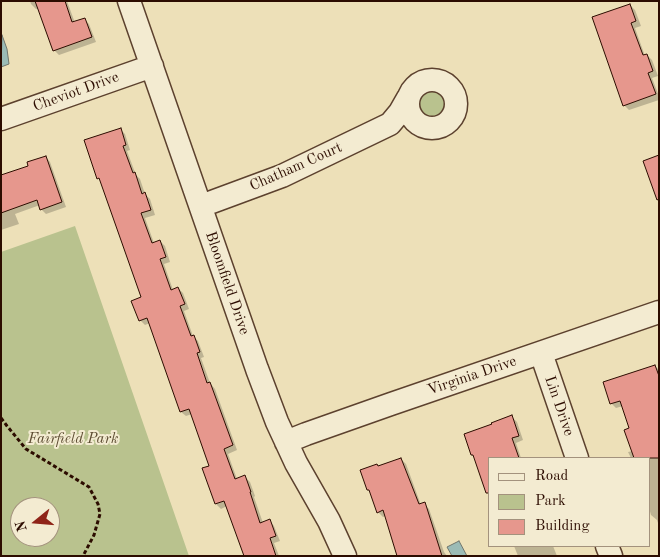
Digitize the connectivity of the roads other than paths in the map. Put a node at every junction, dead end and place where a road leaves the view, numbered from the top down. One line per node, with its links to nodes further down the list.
1 (129, 1): 2 (street, Bloomfield Drive)
2 (152, 66): 4 (street, Cheviot Drive); 7 (street, Bloomfield Drive)
3 (408, 98): 5 (street, Chatham Court); 6 (street); 6 (street, Chatham Court)
4 (1, 119)
5 (390, 124): 6 (street, Chatham Court); 7 (street, Chatham Court)
6 (421, 126)
7 (201, 206): 10 (street, Bloomfield Drive)
8 (659, 312): 9 (street, Virginia Drive)
9 (541, 353): 10 (street, Virginia Drive); 11 (street, Lin Drive)
10 (286, 442): 12 (street, Bloomfield Drive)
11 (577, 457)
12 (345, 556)

